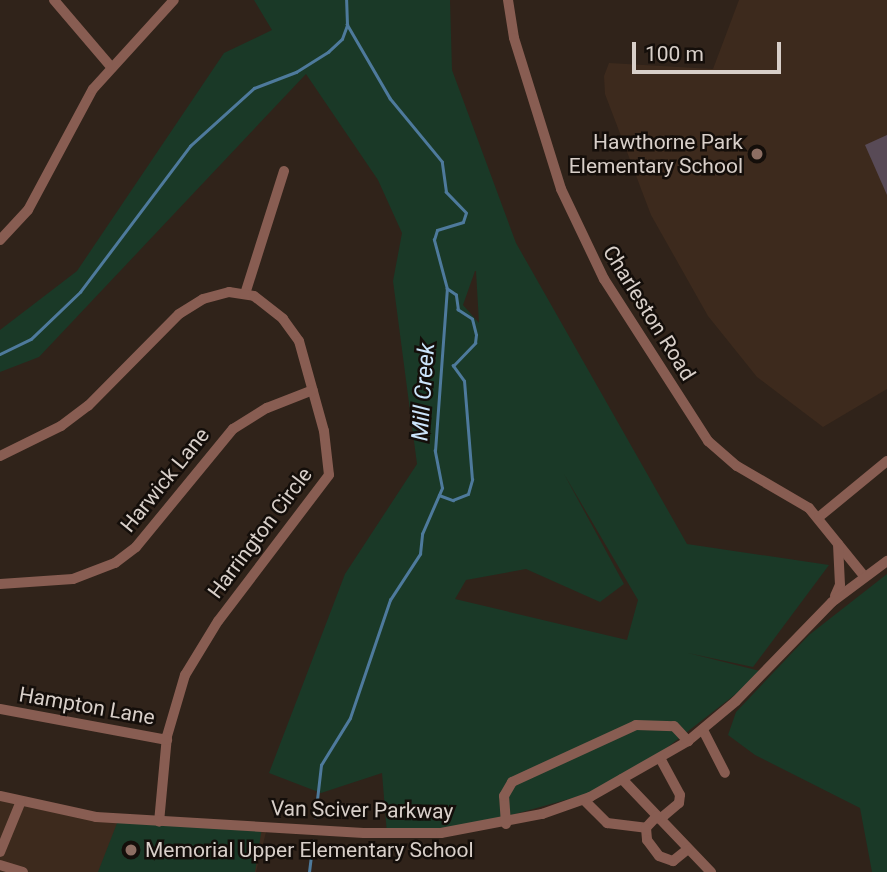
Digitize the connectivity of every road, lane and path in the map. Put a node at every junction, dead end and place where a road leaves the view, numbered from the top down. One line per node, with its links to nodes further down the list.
1 (54, 0): 4 (street)
2 (174, 0): 4 (street)
3 (508, 0): 11 (street, Charleston Road)
4 (112, 68): 6 (street)
5 (284, 170): 7 (street)
6 (0, 240)
7 (245, 294): 8 (street, Harrington Circle); 9 (street)
8 (313, 390): 15 (street, Harwick Lane); 19 (street, Harrington Circle)
9 (0, 456)
10 (887, 461): 11 (street)
11 (819, 517): 12 (street, Charleston Road)
12 (838, 540): 14 (street, Charleston Road); 16 (street)
13 (887, 561): 14 (street, Van Sciver Parkway)
14 (864, 576): 16 (street, Van Sciver Parkway)
15 (0, 584)
16 (832, 602): 18 (street, Van Sciver Parkway)
17 (0, 709): 19 (street, Hampton Lane)
18 (703, 730): 20 (street, Van Sciver Parkway); 22 (street)
19 (167, 740): 28 (street, Harrington Circle)
20 (688, 741): 21 (street, Van Sciver Parkway); 29 (street)
21 (660, 758): 23 (street, Van Sciver Parkway); 27 (street)
22 (725, 773)
23 (621, 779): 25 (street, Van Sciver Parkway); 27 (street)
24 (0, 796): 26 (street, Van Sciver Parkway)
25 (584, 800): 29 (street, Van Sciver Parkway); 30 (street)
26 (20, 801): 28 (street, Van Sciver Parkway); 32 (street)
27 (658, 818): 30 (street); 31 (street)
28 (159, 821): 29 (street, Van Sciver Parkway)
29 (506, 824)
30 (646, 828): 31 (street)
31 (688, 849): 35 (street)
32 (0, 852)
33 (0, 865): 34 (street)
34 (23, 872)
35 (711, 872)

